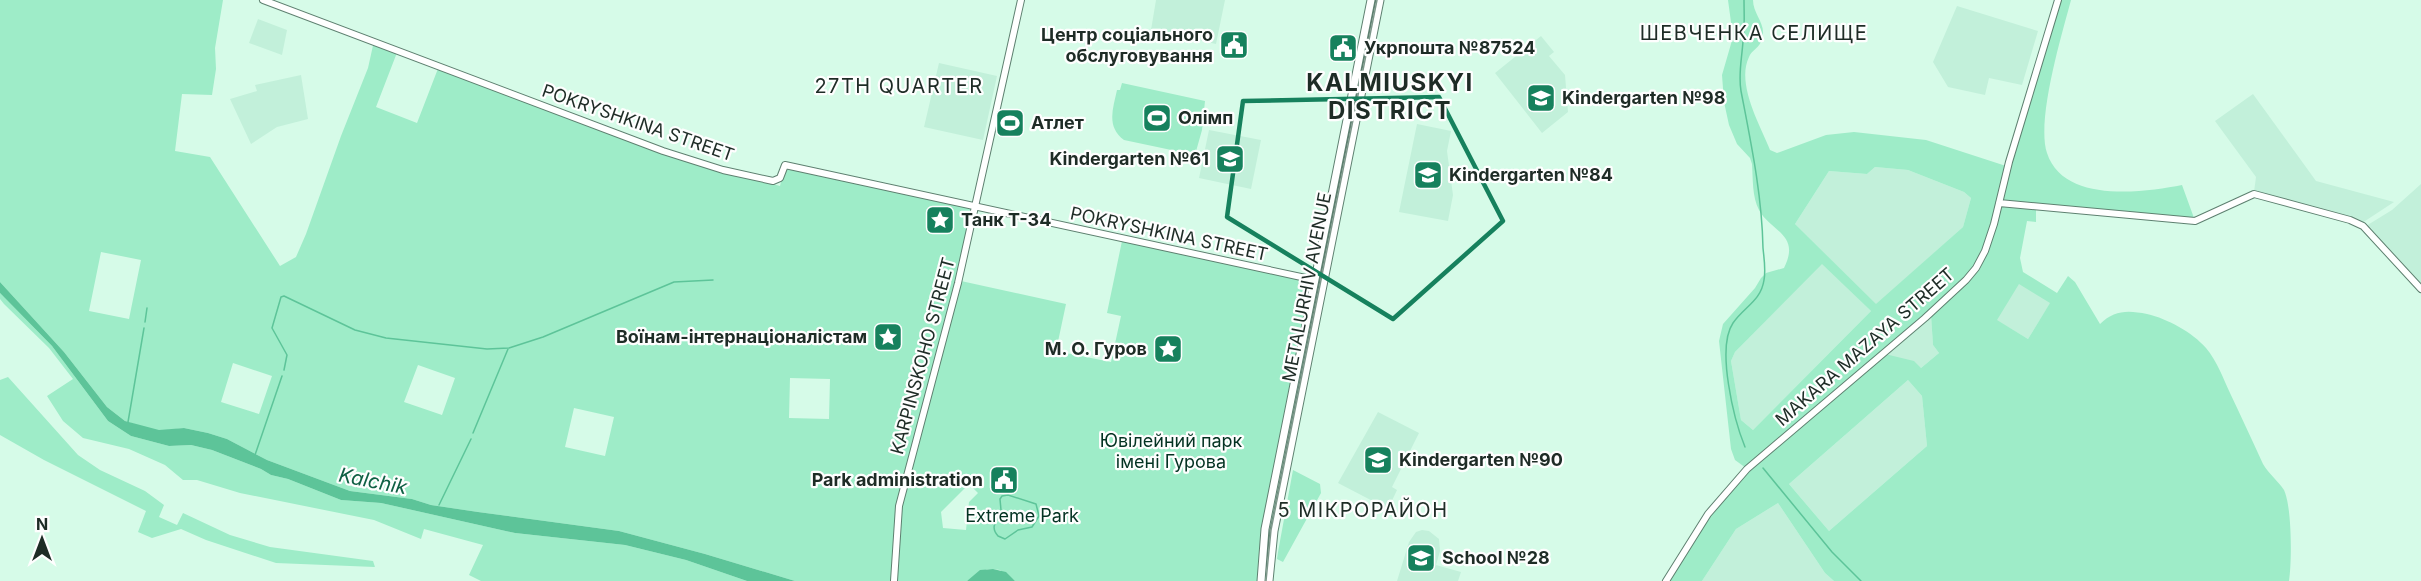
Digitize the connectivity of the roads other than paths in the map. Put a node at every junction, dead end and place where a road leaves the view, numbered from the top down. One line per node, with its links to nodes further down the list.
1 (263, 0): 9 (street, POKRYSHKINA STREET)
2 (1021, 0): 9 (street, KARPINSKOHO STREET)
3 (1371, 0): 6 (main road, METALURHIV AVENUE)
4 (1380, 0): 7 (main road, METALURHIV AVENUE)
5 (2058, 0): 8 (street, MAKARA MAZAYA STREET)
6 (1354, 84): 7 (main road); 10 (main road, METALURHIV AVENUE)
7 (1363, 86): 11 (main road, METALURHIV AVENUE)
8 (1999, 203): 12 (street); 16 (street, MAKARA MAZAYA STREET)
9 (975, 207): 10 (street, POKRYSHKINA STREET); 13 (street, KARPINSKOHO STREET)
10 (1315, 280): 11 (main road, POKRYSHKINA STREET); 14 (main road, METALURHIV AVENUE)
11 (1324, 282): 15 (main road, METALURHIV AVENUE)
12 (2421, 289)
13 (894, 581)
14 (1260, 581)
15 (1269, 581)
16 (1666, 581)

